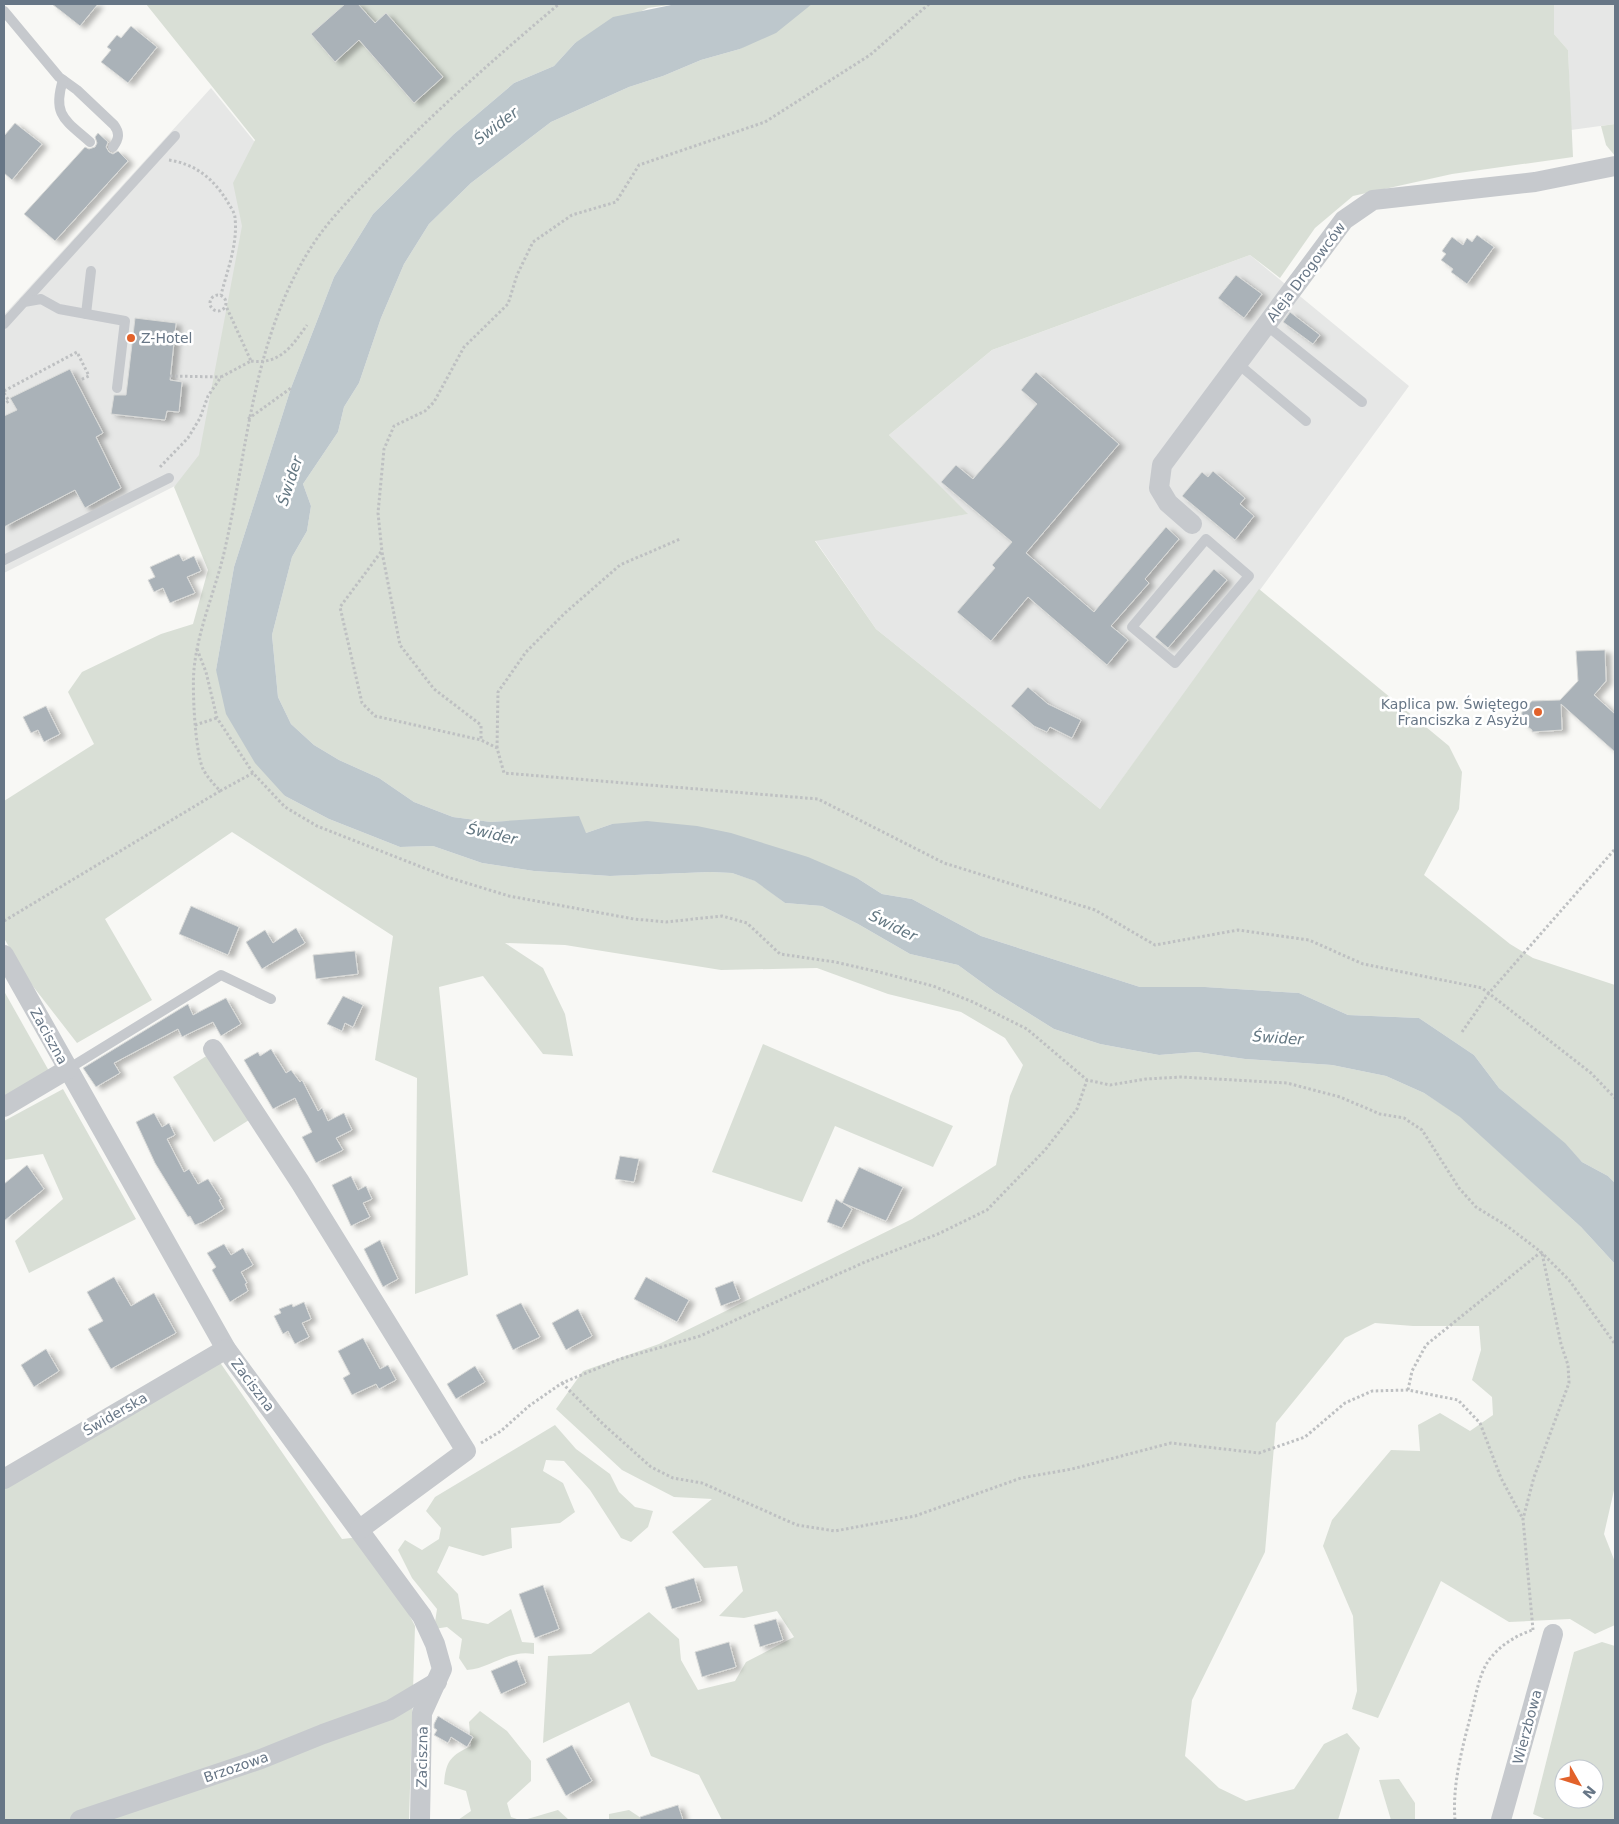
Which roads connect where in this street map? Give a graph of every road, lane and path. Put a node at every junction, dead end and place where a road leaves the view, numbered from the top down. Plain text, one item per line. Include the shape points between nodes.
1 (559, 4) edge
2 (929, 4) edge
3 (4, 11) edge
4 (63, 80) junction
5 (175, 136) dead end
6 (90, 142) dead end
7 (113, 147) dead end
8 (154, 160) junction
9 (1615, 166) edge
10 (91, 271) dead end
11 (221, 295) junction
12 (24, 302) junction
13 (226, 306) junction
14 (86, 314) junction
15 (4, 324) edge
16 (308, 325) dead end
17 (1266, 325) junction
18 (251, 361) junction
19 (262, 362) junction
20 (1237, 363) junction
21 (170, 376) dead end
22 (221, 376) junction
23 (78, 381) dead end
24 (117, 388) dead end
25 (291, 388) dead end
26 (4, 392) edge
27 (1362, 402) dead end
28 (4, 404) edge
29 (248, 419) junction
30 (1306, 421) dead end
31 (169, 478) dead end
32 (152, 486) junction
33 (1192, 524) joint
34 (680, 539) dead end
35 (1206, 539) junction
36 (382, 552) junction
37 (4, 560) edge
38 (197, 649) junction
39 (218, 718) junction
40 (195, 725) junction
41 (481, 740) junction
42 (497, 748) junction
43 (253, 773) junction
44 (220, 791) junction
45 (1615, 849) edge
46 (4, 921) edge
47 (4, 955) edge
48 (1489, 993) junction
49 (271, 999) dead end
50 (1462, 1032) dead end
51 (213, 1049) dead end
52 (68, 1069) junction
53 (1087, 1080) junction
54 (1615, 1098) edge
55 (4, 1107) edge
56 (1542, 1252) junction
57 (1615, 1344) edge
58 (226, 1349) junction
59 (562, 1383) junction
60 (1408, 1390) junction
61 (466, 1451) junction
62 (4, 1479) edge
63 (1523, 1520) junction
64 (360, 1529) junction
65 (1553, 1634) dead end
66 (437, 1682) junction
67 (390, 1710) junction
68 (422, 1713) junction
69 (80, 1820) edge
70 (420, 1820) edge
71 (1455, 1820) edge
72 (1502, 1820) edge

1 - 19 path via 511,43 333,217 294,277
2 - 36 path via 870,55 765,122 639,165 616,202 572,215 533,242 508,304 464,348 434,402 425,412 394,426 384,449 378,512
3 - 4 lane
4 - 6 lane via 58,100 60,114
4 - 7 lane via 118,129 118,140
5 - 8 lane
8 - 11 path via 183,162 202,172 218,187 235,216 235,238
8 - 12 lane
9 - 17 street, Aleja Drogowców via 1535,182 1373,200 1344,220
10 - 14 lane
11 - 13 path via 227,301
11 - 13 path via 213,296 210,305 219,311
12 - 14 lane via 41,299 59,309
12 - 15 lane
13 - 18 path
14 - 24 lane via 125,321
16 - 19 path via 281,357
17 - 20 street, Aleja Drogowców
17 - 27 lane
18 - 19 path
18 - 22 path
19 - 29 path
20 - 30 lane
20 - 33 street, Aleja Drogowców via 1162,465 1159,488 1168,503
21 - 22 path
22 - 32 path via 188,438 146,477
23 - 26 path via 88,376 77,352
25 - 29 path
26 - 28 path via 9,401
29 - 38 path via 224,552
31 - 32 lane
32 - 37 lane
33 - 35 lane
34 - 42 path via 620,565 564,613 526,652 498,692
35 - 35 lane via 1249,576 1175,663 1132,627
36 - 41 path via 400,645 434,690 481,725
36 - 41 path via 340,607 362,703 375,716
38 - 39 path
38 - 40 path
39 - 40 path
39 - 43 path
40 - 44 path via 203,768
41 - 42 path
42 - 48 path via 504,773 818,799 944,863 1095,910 1155,945 1238,930 1309,940 1363,964 1482,988
43 - 44 path
43 - 53 path via 285,807 317,826 447,878 509,896 634,919 666,922 722,916 747,923 780,954 835,962 933,986 1027,1029
44 - 46 path
45 - 48 path
47 - 52 street, Zaciszna
48 - 50 path
48 - 54 path via 1591,1073
49 - 52 lane via 221,975
51 - 61 street via 300,1182
52 - 55 street
52 - 58 street, Zaciszna
53 - 56 path via 1110,1085 1181,1077 1287,1083 1340,1097 1380,1114 1404,1118 1422,1130 1459,1188 1476,1208
53 - 59 path via 1072,1116 1045,1150 987,1210 700,1336 620,1359
56 - 57 path via 1569,1280
56 - 60 path via 1426,1345 1412,1371
56 - 63 path via 1568,1365 1569,1383 1534,1477
58 - 62 street, Świderska
58 - 64 street, Zaciszna
59 - 60 path via 651,1467 673,1478 702,1483 797,1525 835,1531 915,1516 1020,1478 1072,1469 1172,1443 1259,1453 1305,1437 1345,1403 1372,1391
59 - 61 path via 501,1431
60 - 63 path via 1458,1400 1480,1424 1501,1478
61 - 64 street
63 - 71 path via 1533,1630 1519,1634 1487,1663 1461,1757
64 - 66 street, Zaciszna via 422,1616 442,1669
65 - 72 street, Wierzbowa
66 - 67 street, Brzozowa
66 - 68 street, Zaciszna
67 - 68 street, Brzozowa
67 - 69 street, Brzozowa via 260,1759
68 - 70 street, Zaciszna

